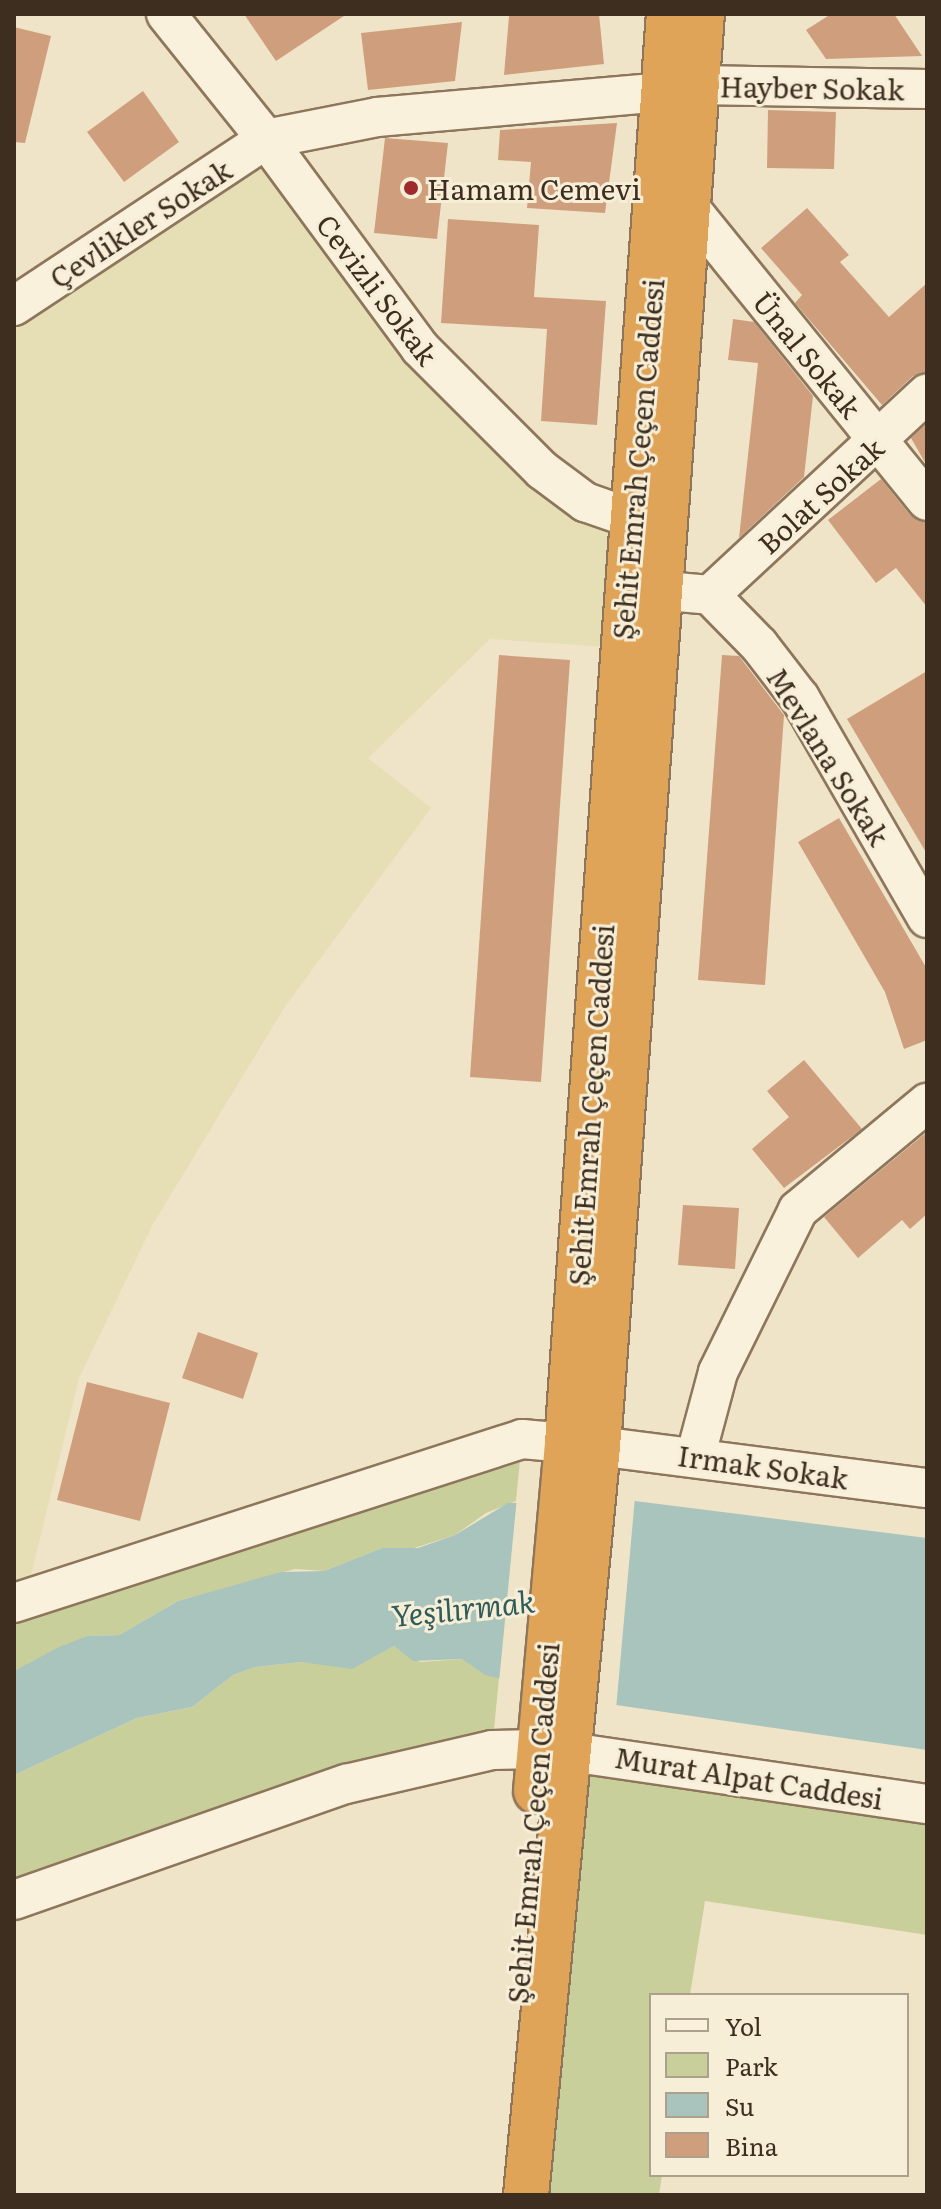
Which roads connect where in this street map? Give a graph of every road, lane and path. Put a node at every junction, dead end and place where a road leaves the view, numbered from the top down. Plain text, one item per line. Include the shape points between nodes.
1 (166, 14) edge
2 (669, 14) edge
3 (702, 14) edge
4 (681, 88) junction
5 (927, 89) edge
6 (266, 139) junction
7 (689, 207) junction
8 (14, 306) edge
9 (927, 393) edge
10 (880, 441) junction
11 (927, 501) edge
12 (631, 518) junction
13 (642, 589) junction
14 (710, 595) junction
15 (927, 918) edge
16 (927, 1103) edge
17 (583, 1444) junction
18 (695, 1458) junction
19 (927, 1488) edge
20 (14, 1603) edge
21 (555, 1751) junction
22 (927, 1804) edge
23 (14, 1900) edge
24 (496, 2195) edge
25 (526, 2195) edge

1 - 6 street, Cevizli Sokak
2 - 4 highway, Şehit Emrah Çeçen Caddesi
3 - 4 highway, Şehit Emrah Çeçen Caddesi
4 - 5 street, Hayber Sokak
4 - 6 street, Hayber Sokak via 377,117
4 - 7 highway, Şehit Emrah Çeçen Caddesi
4 - 12 highway, Şehit Emrah Çeçen Caddesi
6 - 8 street, Çevlikler Sokak
6 - 12 street, Cevizli Sokak via 420,348 472,405 585,502
7 - 10 street, Ünal Sokak
7 - 13 highway, Şehit Emrah Çeçen Caddesi
9 - 10 street, Bolat Sokak
10 - 11 street, Ünal Sokak
10 - 14 street, Bolat Sokak
12 - 13 highway, Şehit Emrah Çeçen Caddesi
13 - 14 street
13 - 17 highway, Şehit Emrah Çeçen Caddesi
14 - 15 street, Mevlana Sokak via 800,698
16 - 18 street via 798,1210 718,1372
17 - 18 street, Irmak Sokak
17 - 20 street, Irmak Sokak via 522,1439
17 - 21 highway, Şehit Emrah Çeçen Caddesi
18 - 19 street, Irmak Sokak
21 - 22 street, Murat Alpat Caddesi
21 - 23 street, Murat Alpat Caddesi via 492,1750 346,1784
21 - 24 highway, Şehit Emrah Çeçen Caddesi
21 - 25 highway

